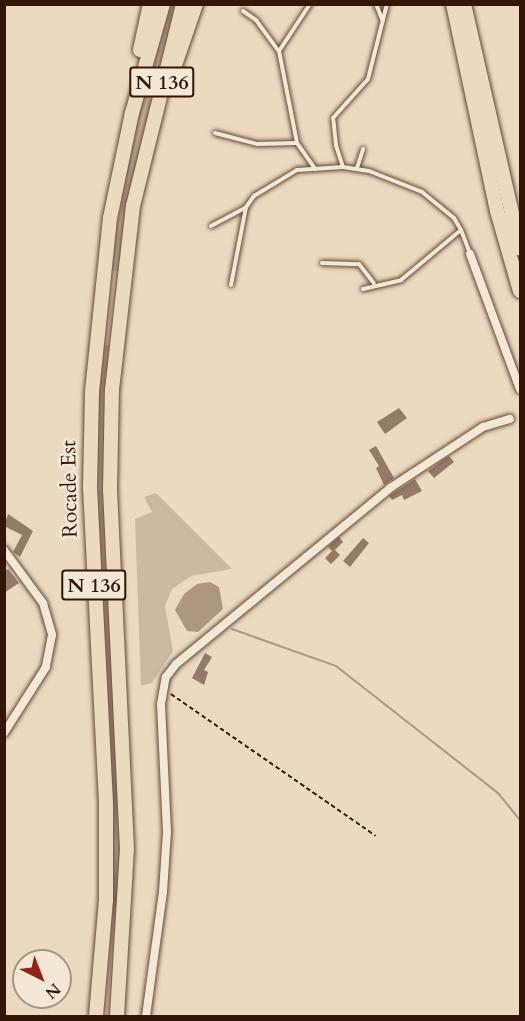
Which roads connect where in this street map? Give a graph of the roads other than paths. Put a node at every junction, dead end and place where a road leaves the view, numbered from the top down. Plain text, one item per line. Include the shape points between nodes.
1 (150, 4) edge
2 (163, 4) edge
3 (183, 4) edge
4 (196, 4) edge
5 (310, 4) edge
6 (375, 4) edge
7 (387, 4) edge
8 (453, 4) edge
9 (464, 4) edge
10 (243, 11) dead end
11 (383, 21) junction
12 (279, 51) junction
13 (215, 134) dead end
14 (297, 143) junction
15 (363, 149) dead end
16 (122, 156) junction
17 (142, 160) junction
18 (343, 167) junction
19 (357, 168) junction
20 (315, 169) junction
21 (246, 207) junction
22 (211, 226) dead end
23 (461, 230) junction
24 (520, 249) edge
25 (470, 254) joint
26 (322, 263) dead end
27 (374, 283) junction
28 (231, 285) dead end
29 (363, 288) dead end
30 (520, 291) edge
31 (520, 389) edge
32 (510, 419) dead end
33 (4, 550) edge
34 (4, 733) edge
35 (96, 1017) edge
36 (117, 1017) edge
37 (146, 1017) edge

1 - 16 highway via 126,111
2 - 16 highway, Rocade Est / N 136
3 - 17 highway, N 136
4 - 17 highway
5 - 12 lane
6 - 11 lane
7 - 11 lane
8 - 30 highway via 497,211
9 - 24 highway
10 - 12 lane via 256,20
11 - 18 lane via 364,87 333,118
12 - 14 lane
13 - 14 lane via 257,144
14 - 20 lane
15 - 19 lane
16 - 35 highway, Rocade Est / N 136 via 102,278 90,439 106,814 105,900
17 - 36 highway, Rocade Est / N 136 via 122,284 111,422 110,490 127,850
18 - 19 lane
18 - 20 lane
19 - 23 lane via 422,192 454,218
20 - 21 lane via 297,170 275,181
21 - 22 lane
21 - 28 lane
23 - 25 lane
23 - 27 lane via 401,280
25 - 31 street
26 - 27 lane via 359,264
27 - 29 lane
32 - 37 street via 483,427 442,452 346,522 176,663 163,690 167,832
33 - 34 street via 43,603 52,644 42,676

